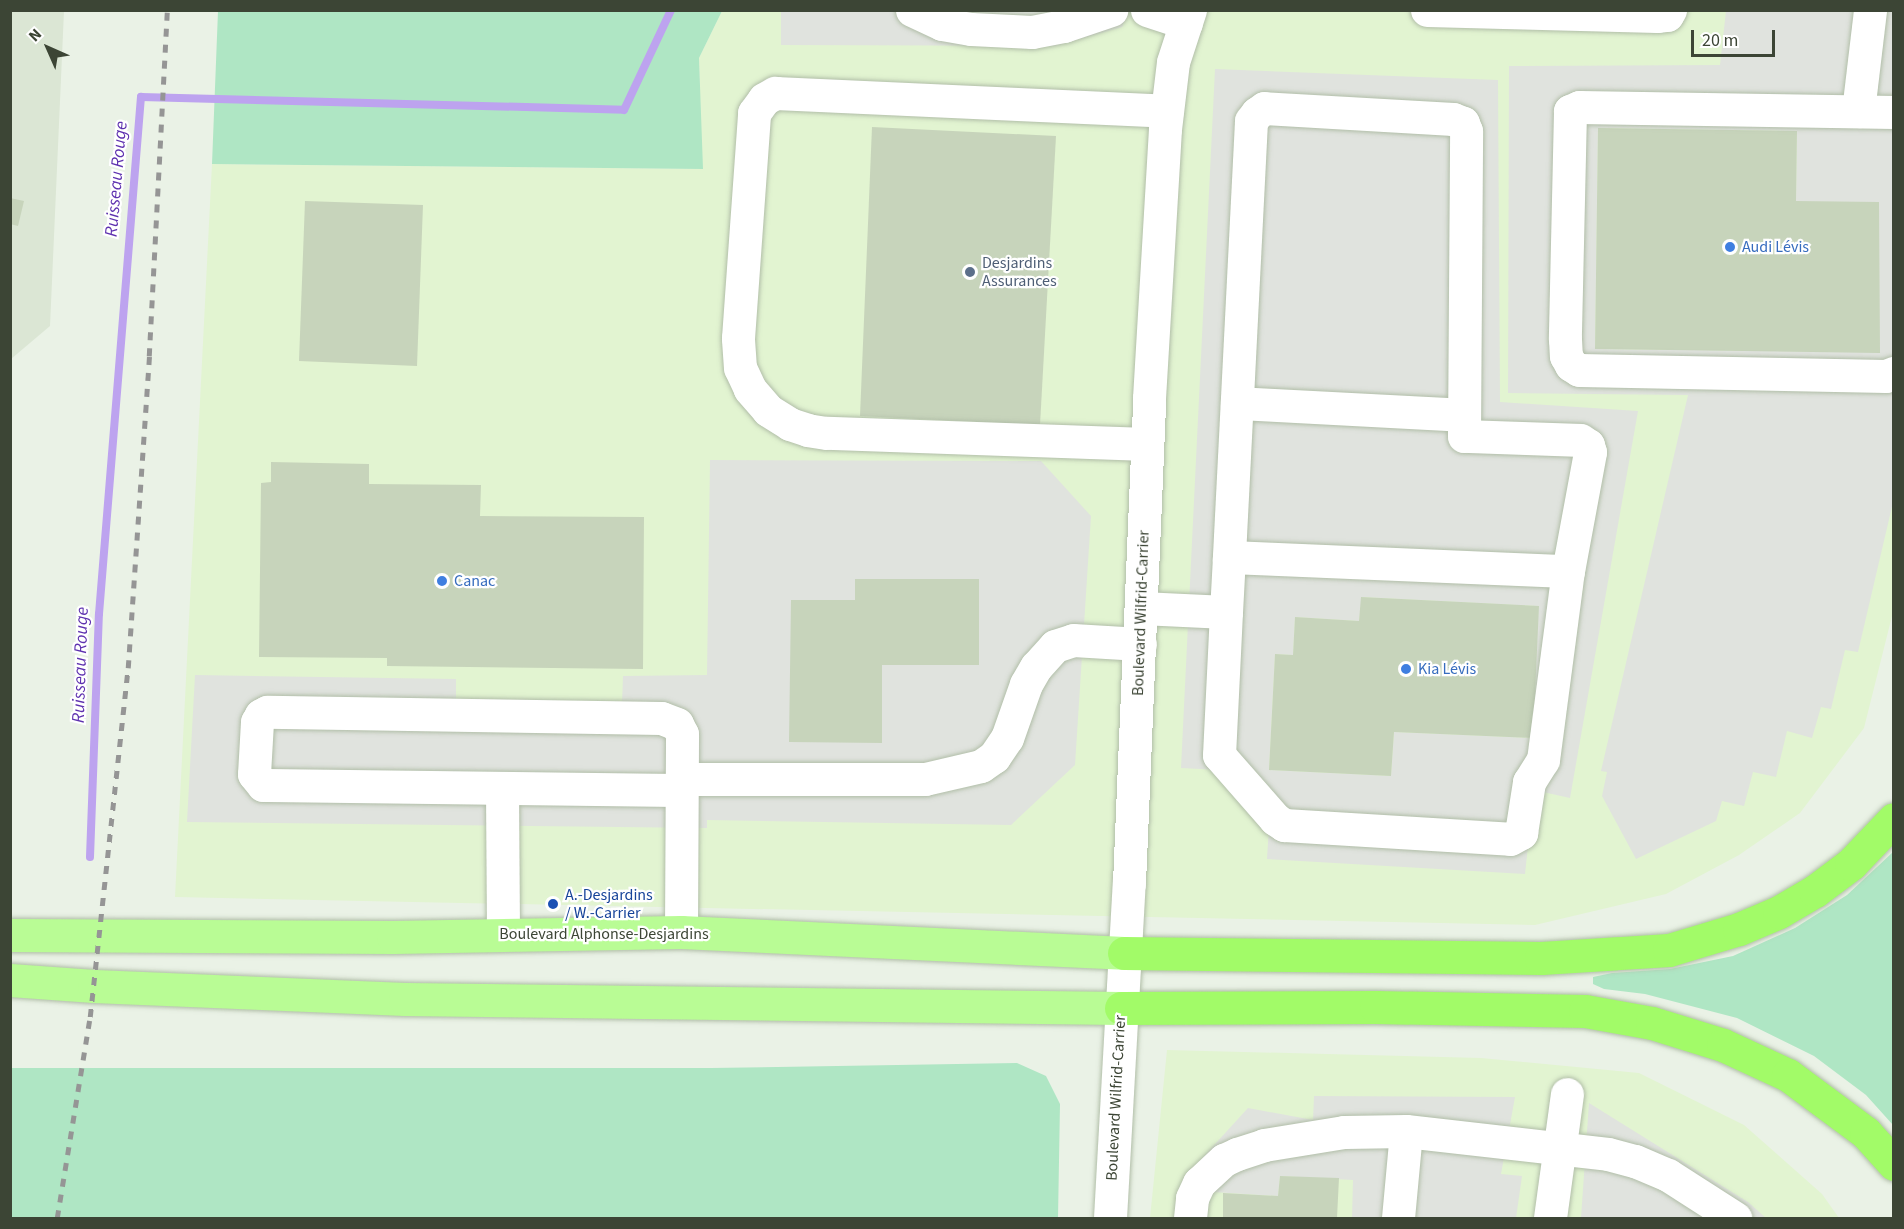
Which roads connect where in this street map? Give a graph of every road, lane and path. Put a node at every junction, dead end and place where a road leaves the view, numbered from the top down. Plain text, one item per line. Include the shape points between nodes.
1 (912, 10) edge
2 (1111, 10) edge
3 (1147, 10) edge
4 (1427, 10) edge
5 (1670, 10) edge
6 (1870, 10) edge
7 (1188, 16) edge
8 (1167, 111) junction
9 (1858, 111) junction
10 (1893, 112) edge
11 (1893, 373) edge
12 (1237, 404) junction
13 (1464, 415) junction
14 (1147, 444) junction
15 (1229, 557) junction
16 (1568, 571) junction
17 (1141, 608) junction
18 (1226, 612) junction
19 (1140, 644) junction
20 (681, 784) junction
21 (502, 790) junction
22 (1893, 819) edge
23 (681, 932) junction
24 (10, 934) edge
25 (503, 934) junction
26 (1124, 953) junction
27 (10, 980) edge
28 (1121, 1008) junction
29 (1567, 1094) dead end
30 (1406, 1131) junction
31 (1560, 1148) junction
32 (1893, 1164) edge
33 (1110, 1218) edge
34 (1190, 1218) edge
35 (1398, 1218) edge
36 (1550, 1218) edge
37 (1735, 1218) edge

1 - 2 street via 942,24 1032,32
3 - 7 street
4 - 5 street via 1657,16 1667,15
6 - 9 street
7 - 8 street, Boulevard Wilfrid-Carrier via 1173,62
8 - 14 street, Boulevard Wilfrid-Carrier
8 - 14 street via 775,93 754,112 738,338 740,368 750,389 768,410 808,430
9 - 10 street
9 - 11 street via 1579,107 1570,111 1566,356 1579,370 1886,376
12 - 13 street
12 - 13 street via 1251,121 1264,108 1453,119 1463,123 1467,131
12 - 15 street
13 - 16 street via 1464,436 1580,440 1588,445 1590,452
14 - 17 street, Boulevard Wilfrid-Carrier
15 - 16 street
15 - 18 street
16 - 18 street via 1543,760 1529,782 1521,833 1510,839 1284,825 1275,819 1219,755
17 - 18 street
17 - 19 street, Boulevard Wilfrid-Carrier
19 - 20 street via 1073,640 1055,646 1026,684 1007,738 994,757 981,766 925,779
19 - 26 street, Boulevard Wilfrid-Carrier
20 - 21 street
20 - 21 street via 682,734 677,724 661,718 267,712 257,722 254,774 263,785
20 - 23 street
21 - 25 street
22 - 26 highway via 1851,864 1815,891 1739,929 1669,950 1541,958
23 - 25 main road, Boulevard Alphonse-Desjardins
23 - 26 main road, Boulevard Alphonse-Desjardins
24 - 25 main road, Boulevard Alphonse-Desjardins
26 - 28 street, Boulevard Wilfrid-Carrier
27 - 28 main road via 405,999
28 - 32 highway via 1586,1011 1652,1023 1723,1045 1788,1075 1866,1133
28 - 33 street, Boulevard Wilfrid-Carrier
29 - 31 street
30 - 31 street
30 - 34 street via 1344,1132 1264,1145 1237,1154 1224,1160 1199,1183 1191,1198
30 - 35 street
31 - 36 street
31 - 37 street via 1635,1161 1668,1175

